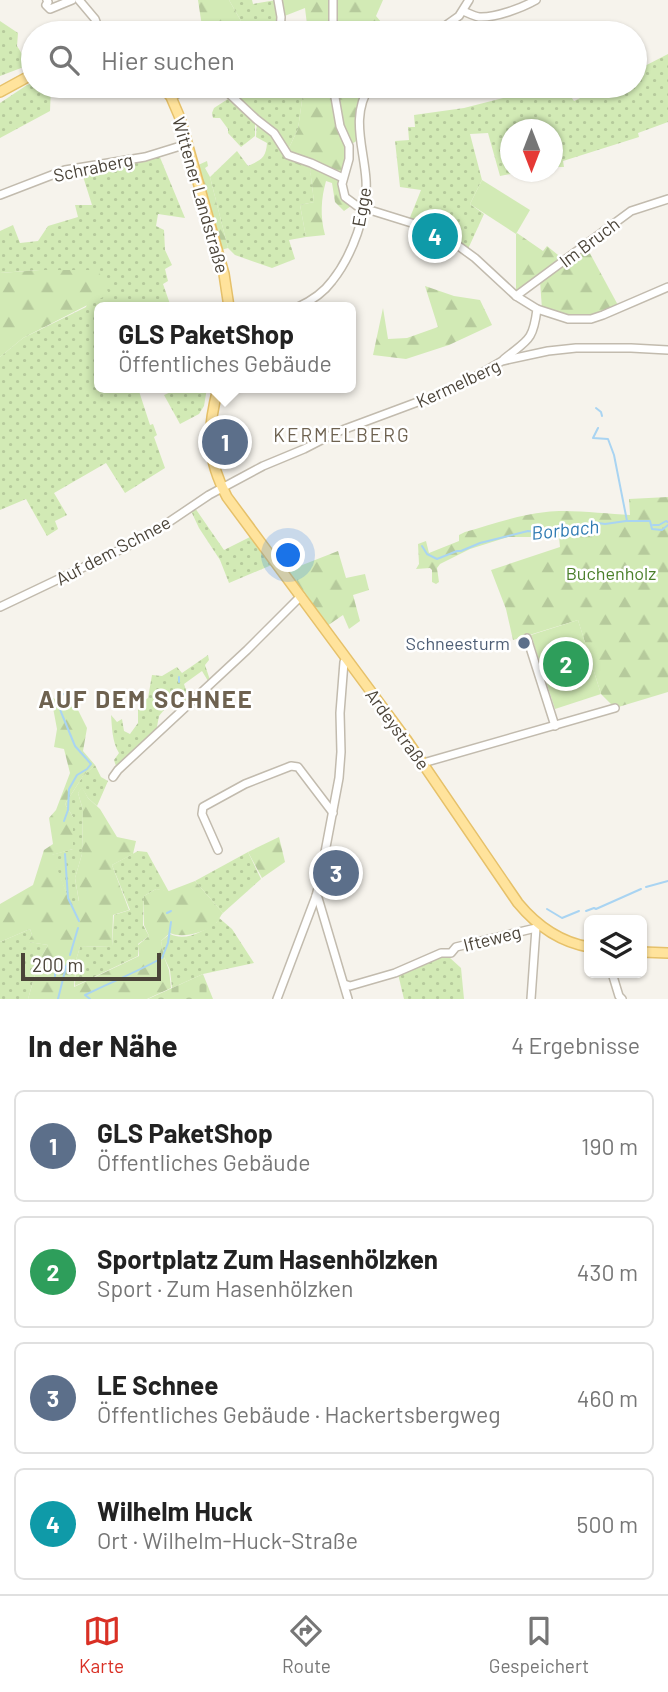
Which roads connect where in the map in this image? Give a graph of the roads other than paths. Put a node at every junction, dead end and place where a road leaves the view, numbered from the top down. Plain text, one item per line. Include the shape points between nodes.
1 (47, 0) edge
2 (72, 0) edge
3 (79, 0) edge
4 (278, 0) edge
5 (332, 0) edge
6 (469, 0) edge
7 (536, 0) edge
8 (463, 11) junction
9 (96, 21) edge
10 (281, 21) edge
11 (333, 21) edge
12 (453, 21) edge
13 (21, 81) edge
14 (0, 92) edge
15 (171, 98) edge
16 (234, 98) edge
17 (335, 98) edge
18 (364, 98) edge
19 (187, 144) junction
20 (343, 178) junction
21 (0, 195) edge
22 (668, 198) edge
23 (364, 209) junction
24 (668, 287) edge
25 (516, 296) junction
26 (228, 302) edge
27 (306, 302) edge
28 (537, 309) junction
29 (668, 350) edge
30 (502, 361) junction
31 (217, 393) edge
32 (223, 488) junction
33 (301, 596) junction
34 (0, 607) edge
35 (527, 638) dead end
36 (347, 660) junction
37 (615, 708) dead end
38 (555, 726) junction
39 (423, 764) junction
40 (113, 776) dead end
41 (333, 813) junction
42 (218, 850) dead end
43 (316, 896) junction
44 (537, 926) junction
45 (584, 946) edge
46 (647, 952) edge
47 (668, 953) edge
48 (614, 978) edge
49 (344, 984) junction
50 (278, 999) edge
51 (348, 999) edge
52 (531, 999) edge
53 (622, 999) edge

1 - 2 street via 52,9
3 - 9 street
4 - 10 street
5 - 11 street
6 - 8 street
7 - 8 street via 488,16
8 - 12 street
13 - 14 main road
15 - 19 main road, Wittener Landstraße
16 - 20 street via 274,133 288,155
17 - 20 street via 349,146
18 - 23 street, Egge via 359,118
19 - 21 street, Schraberg via 145,157 63,170
19 - 26 main road, Wittener Landstraße
20 - 23 street via 345,197
22 - 25 street, Im Bruch via 631,211
23 - 25 street via 449,239
23 - 27 street, Egge via 355,239 334,279
24 - 28 street via 591,319
25 - 28 street
28 - 30 street via 530,337
29 - 30 street, Kermelberg via 576,348
30 - 32 street, Kermelberg via 458,387 337,432
31 - 32 main road via 211,450
32 - 33 main road, Ardeystraße
32 - 34 street, Auf dem Schnee via 128,546
33 - 36 main road, Ardeystraße
33 - 40 street
35 - 38 street
36 - 39 main road, Ardeystraße
36 - 41 street
37 - 38 street
38 - 39 street
39 - 44 main road, Ardeystraße
41 - 42 street via 298,767 291,766 244,784 203,807
41 - 43 street
43 - 49 street
43 - 50 street
44 - 45 main road, Ardeystraße
44 - 49 street, Ifteweg via 456,947 451,953 372,980
44 - 52 street
46 - 47 main road
48 - 53 street
49 - 51 street

